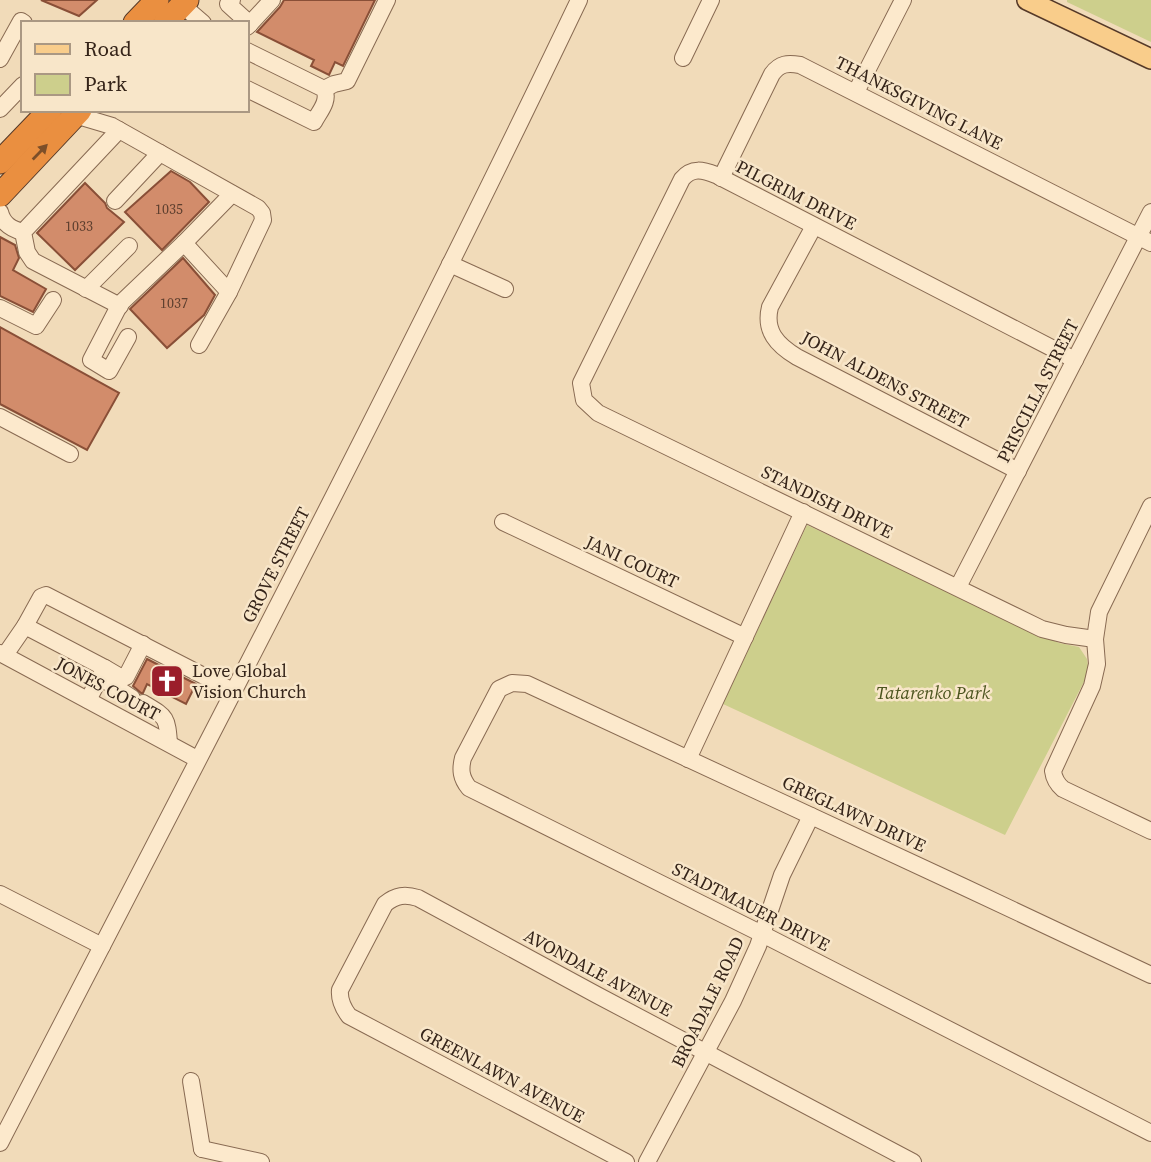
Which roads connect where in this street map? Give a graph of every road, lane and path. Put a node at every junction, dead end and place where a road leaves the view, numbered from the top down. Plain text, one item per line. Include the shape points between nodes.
1 (157, 0) edge
2 (232, 0) edge
3 (272, 0) edge
4 (387, 0) edge
5 (579, 0) edge
6 (711, 0) edge
7 (903, 0) edge
8 (185, 3) edge
9 (1040, 3) edge
10 (21, 21) edge
11 (137, 21) edge
12 (167, 21) edge
13 (201, 21) edge
14 (244, 21) edge
15 (248, 25) edge
16 (248, 51) edge
17 (683, 58) dead end
18 (0, 59) edge
19 (1151, 59) edge
20 (21, 87) edge
21 (248, 89) edge
22 (324, 89) junction
23 (856, 92) junction
24 (0, 109) edge
25 (48, 112) edge
26 (78, 113) edge
27 (119, 130) junction
28 (160, 153) junction
29 (0, 162) edge
30 (721, 178) junction
31 (232, 194) junction
32 (0, 195) edge
33 (115, 201) dead end
34 (0, 212) edge
35 (1151, 212) edge
36 (814, 226) junction
37 (23, 232) junction
38 (1144, 240) edge
39 (184, 243) junction
40 (129, 246) dead end
41 (450, 264) junction
42 (86, 289) junction
43 (505, 289) dead end
44 (229, 292) junction
45 (53, 300) dead end
46 (120, 306) junction
47 (0, 308) edge
48 (128, 337) dead end
49 (199, 345) dead end
50 (1075, 360) junction
51 (590, 364) joint
52 (0, 417) edge
53 (70, 454) dead end
54 (1018, 471) junction
55 (1151, 506) edge
56 (803, 512) junction
57 (503, 522) dead end
58 (1144, 539) edge
59 (958, 587) junction
60 (24, 626) junction
61 (745, 637) junction
62 (1095, 639) junction
63 (143, 644) junction
64 (3, 654) edge
65 (102, 673) junction
66 (539, 690) joint
67 (233, 691) junction
68 (88, 700) junction
69 (169, 743) junction
70 (197, 759) junction
71 (688, 759) junction
72 (811, 816) junction
73 (1151, 831) edge
74 (0, 894) edge
75 (762, 934) junction
76 (102, 946) junction
77 (1151, 975) edge
78 (360, 1021) joint
79 (706, 1052) junction
80 (191, 1081) dead end
81 (1151, 1133) edge
82 (0, 1143) edge
83 (198, 1156) edge
84 (261, 1162) edge
85 (626, 1162) edge
86 (647, 1162) edge
87 (913, 1162) edge

1 - 11 highway
2 - 14 street via 228,4
3 - 15 street
4 - 22 street via 346,81
5 - 41 street, GROVE STREET
6 - 17 street
7 - 23 street
8 - 12 highway
8 - 13 street
9 - 19 main road
10 - 18 street
16 - 22 street
20 - 24 street
21 - 22 street via 314,122 326,100
23 - 30 street, THANKSGIVING LANE via 800,65 780,65
23 - 38 street, THANKSGIVING LANE
25 - 29 highway
26 - 27 street
32 -> 26 highway
27 - 28 street
27 - 37 street
28 - 31 street
28 - 33 street
30 - 36 street, PILGRIM DRIVE
30 - 51 street, PILGRIM DRIVE via 698,170 682,179
31 - 39 street
31 - 44 street via 258,208 263,220
34 - 37 street via 13,230
35 - 38 street, PRISCILLA STREET
36 - 50 street, PILGRIM DRIVE
36 - 54 street, JOHN ALDENS STREET via 767,318 783,349
37 - 42 street via 33,261
38 - 50 street, PRISCILLA STREET
39 - 44 street
39 - 46 street
40 - 42 street
41 - 43 street
41 - 67 street, GROVE STREET
42 - 46 street
44 - 49 street
45 - 47 street via 36,326
46 - 48 street via 91,360 109,371
50 - 54 street, PRISCILLA STREET
51 - 56 street, STANDISH DRIVE via 581,383 582,393 598,412
52 - 53 street
54 - 59 street, PRISCILLA STREET
55 - 58 street
56 - 59 street, STANDISH DRIVE
56 - 61 street
57 - 61 street, JANI COURT
58 - 62 street via 1099,612
59 - 62 street, STANDISH DRIVE via 1042,629
60 - 63 street via 46,595
60 - 64 street
60 - 65 street
61 - 71 street
62 - 73 street via 1097,664 1092,687 1054,777 1063,789
63 - 65 street via 126,677
63 - 67 street
64 - 68 street, JONES COURT
65 - 68 street
65 - 69 street via 161,714 168,724
66 - 71 street, GREGLAWN DRIVE
66 - 75 street, STADTMAUER DRIVE via 512,683 495,694 463,758 461,775 469,788
67 - 70 street, GROVE STREET
68 - 69 street, JONES COURT
69 - 70 street, JONES COURT
70 - 76 street, GROVE STREET
71 - 72 street, GREGLAWN DRIVE
72 - 75 street, BROADALE ROAD via 782,875
72 - 77 street, GREGLAWN DRIVE
74 - 76 street
75 - 79 street, BROADALE ROAD
75 - 81 street, STADTMAUER DRIVE
76 - 82 street, GROVE STREET
78 - 79 street, AVONDALE AVENUE via 344,1010 340,990 385,904 409,896
78 - 85 street, GREENLAWN AVENUE
79 - 86 street, BROADALE ROAD
79 - 87 street, AVONDALE AVENUE
80 - 83 street
83 - 84 street

